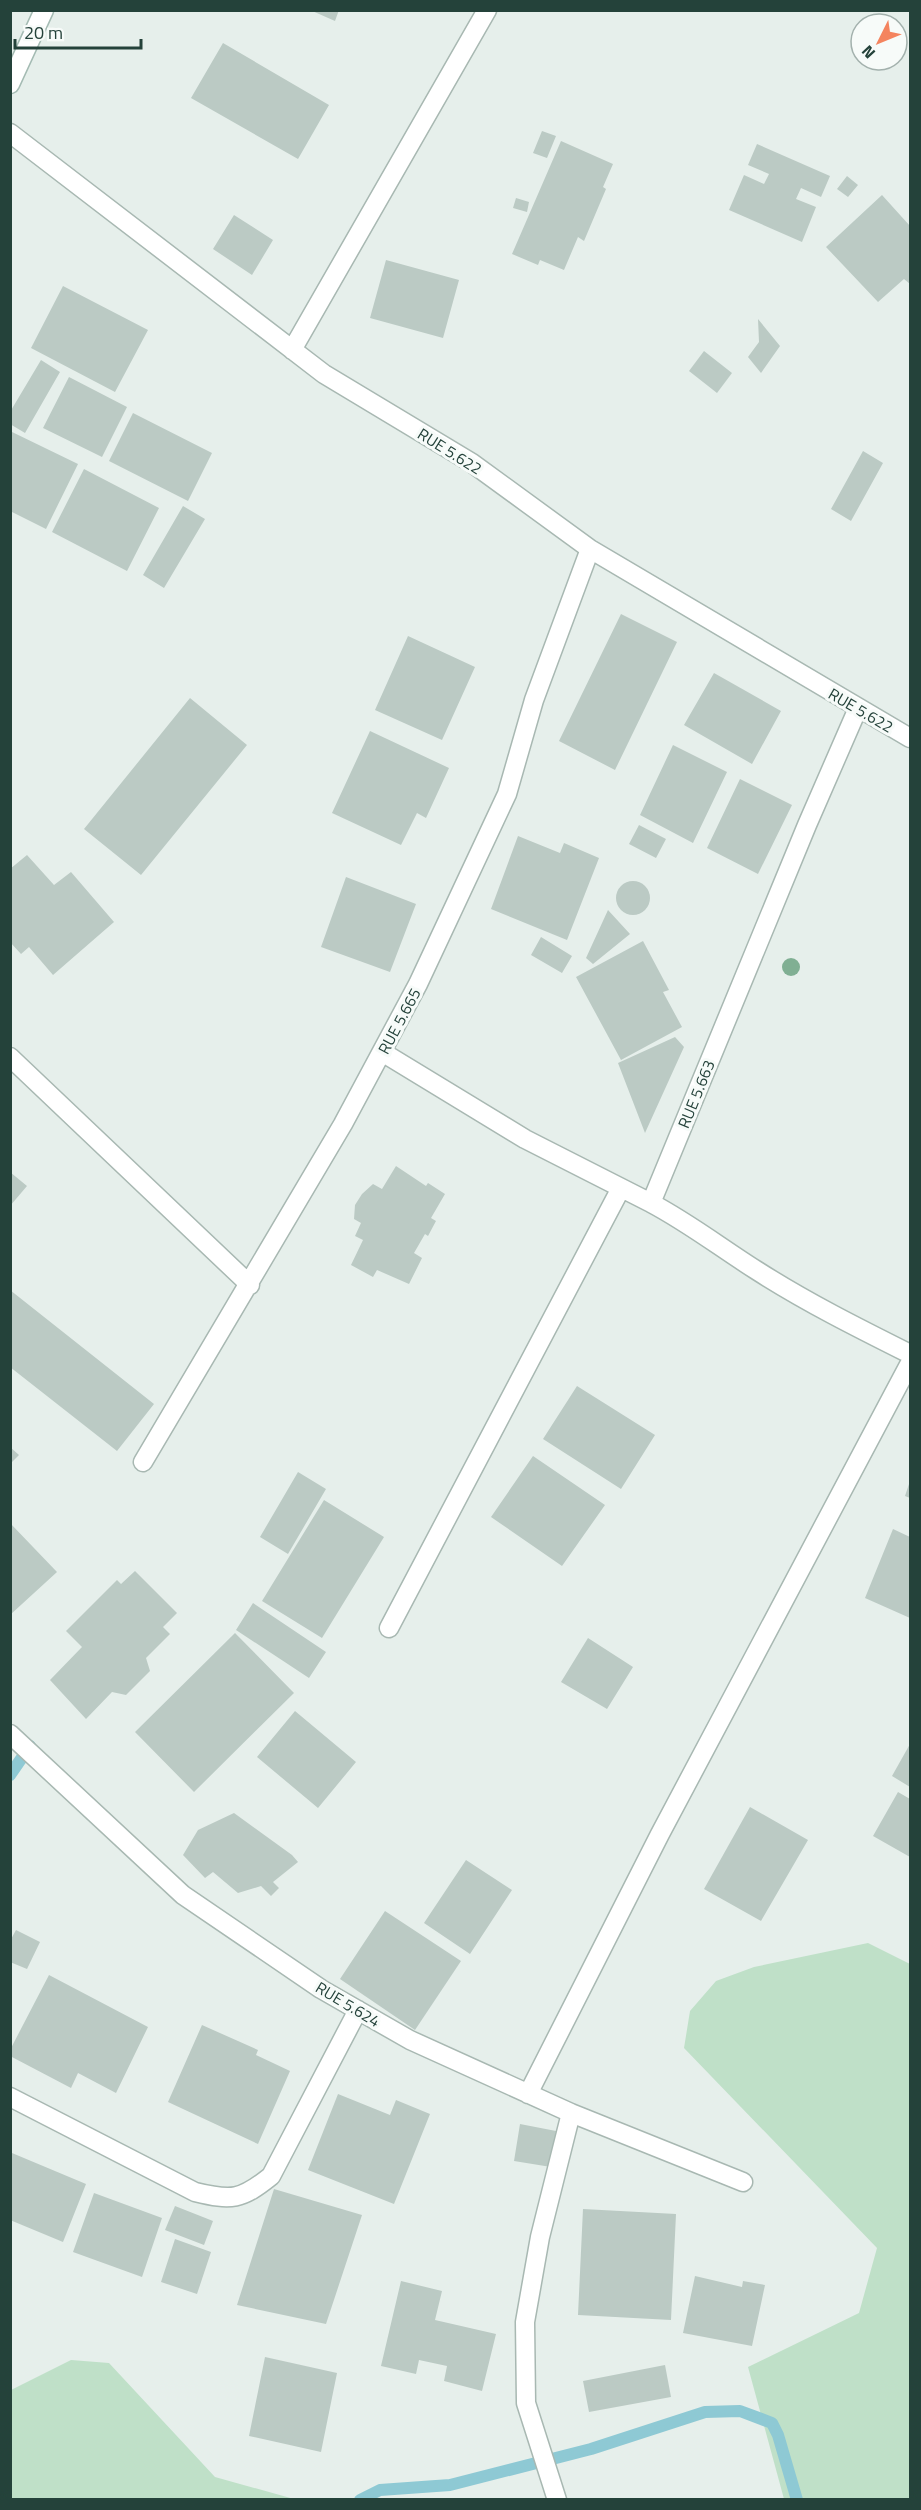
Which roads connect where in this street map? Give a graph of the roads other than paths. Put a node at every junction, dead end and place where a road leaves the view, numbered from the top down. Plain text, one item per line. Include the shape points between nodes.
1 (44, 10) edge
2 (487, 10) edge
3 (10, 84) edge
4 (10, 134) edge
5 (292, 350) junction
6 (590, 549) junction
7 (858, 708) junction
8 (910, 738) edge
9 (382, 1052) junction
10 (10, 1057) edge
11 (621, 1188) junction
12 (651, 1203) junction
13 (250, 1285) junction
14 (910, 1354) edge
15 (910, 1363) edge
16 (143, 1462) dead end
17 (389, 1628) dead end
18 (10, 1734) edge
19 (358, 2010) junction
20 (528, 2094) junction
21 (10, 2097) edge
22 (571, 2113) junction
23 (742, 2182) dead end
24 (557, 2499) edge

1 - 3 street
2 - 5 street
4 - 5 street, RUE 5.622
5 - 6 street, RUE 5.622 via 324,374 472,464
6 - 7 street, RUE 5.622
6 - 9 street, RUE 5.665 via 534,700 507,794
7 - 8 street, RUE 5.622
7 - 12 street, RUE 5.663
9 - 11 street via 525,1139
9 - 13 street, RUE 5.665
10 - 13 street
11 - 12 street
11 - 17 street
12 - 14 street via 833,1316
13 - 16 street, RUE 5.665
15 - 20 street via 660,1834
18 - 19 street, RUE 5.624 via 183,1894
19 - 20 street, RUE 5.624 via 410,2040
19 - 21 street via 271,2176 254,2190 225,2199 195,2192
20 - 22 street, RUE 5.624
22 - 23 street, RUE 5.624
22 - 24 street via 540,2237 525,2322 526,2403

